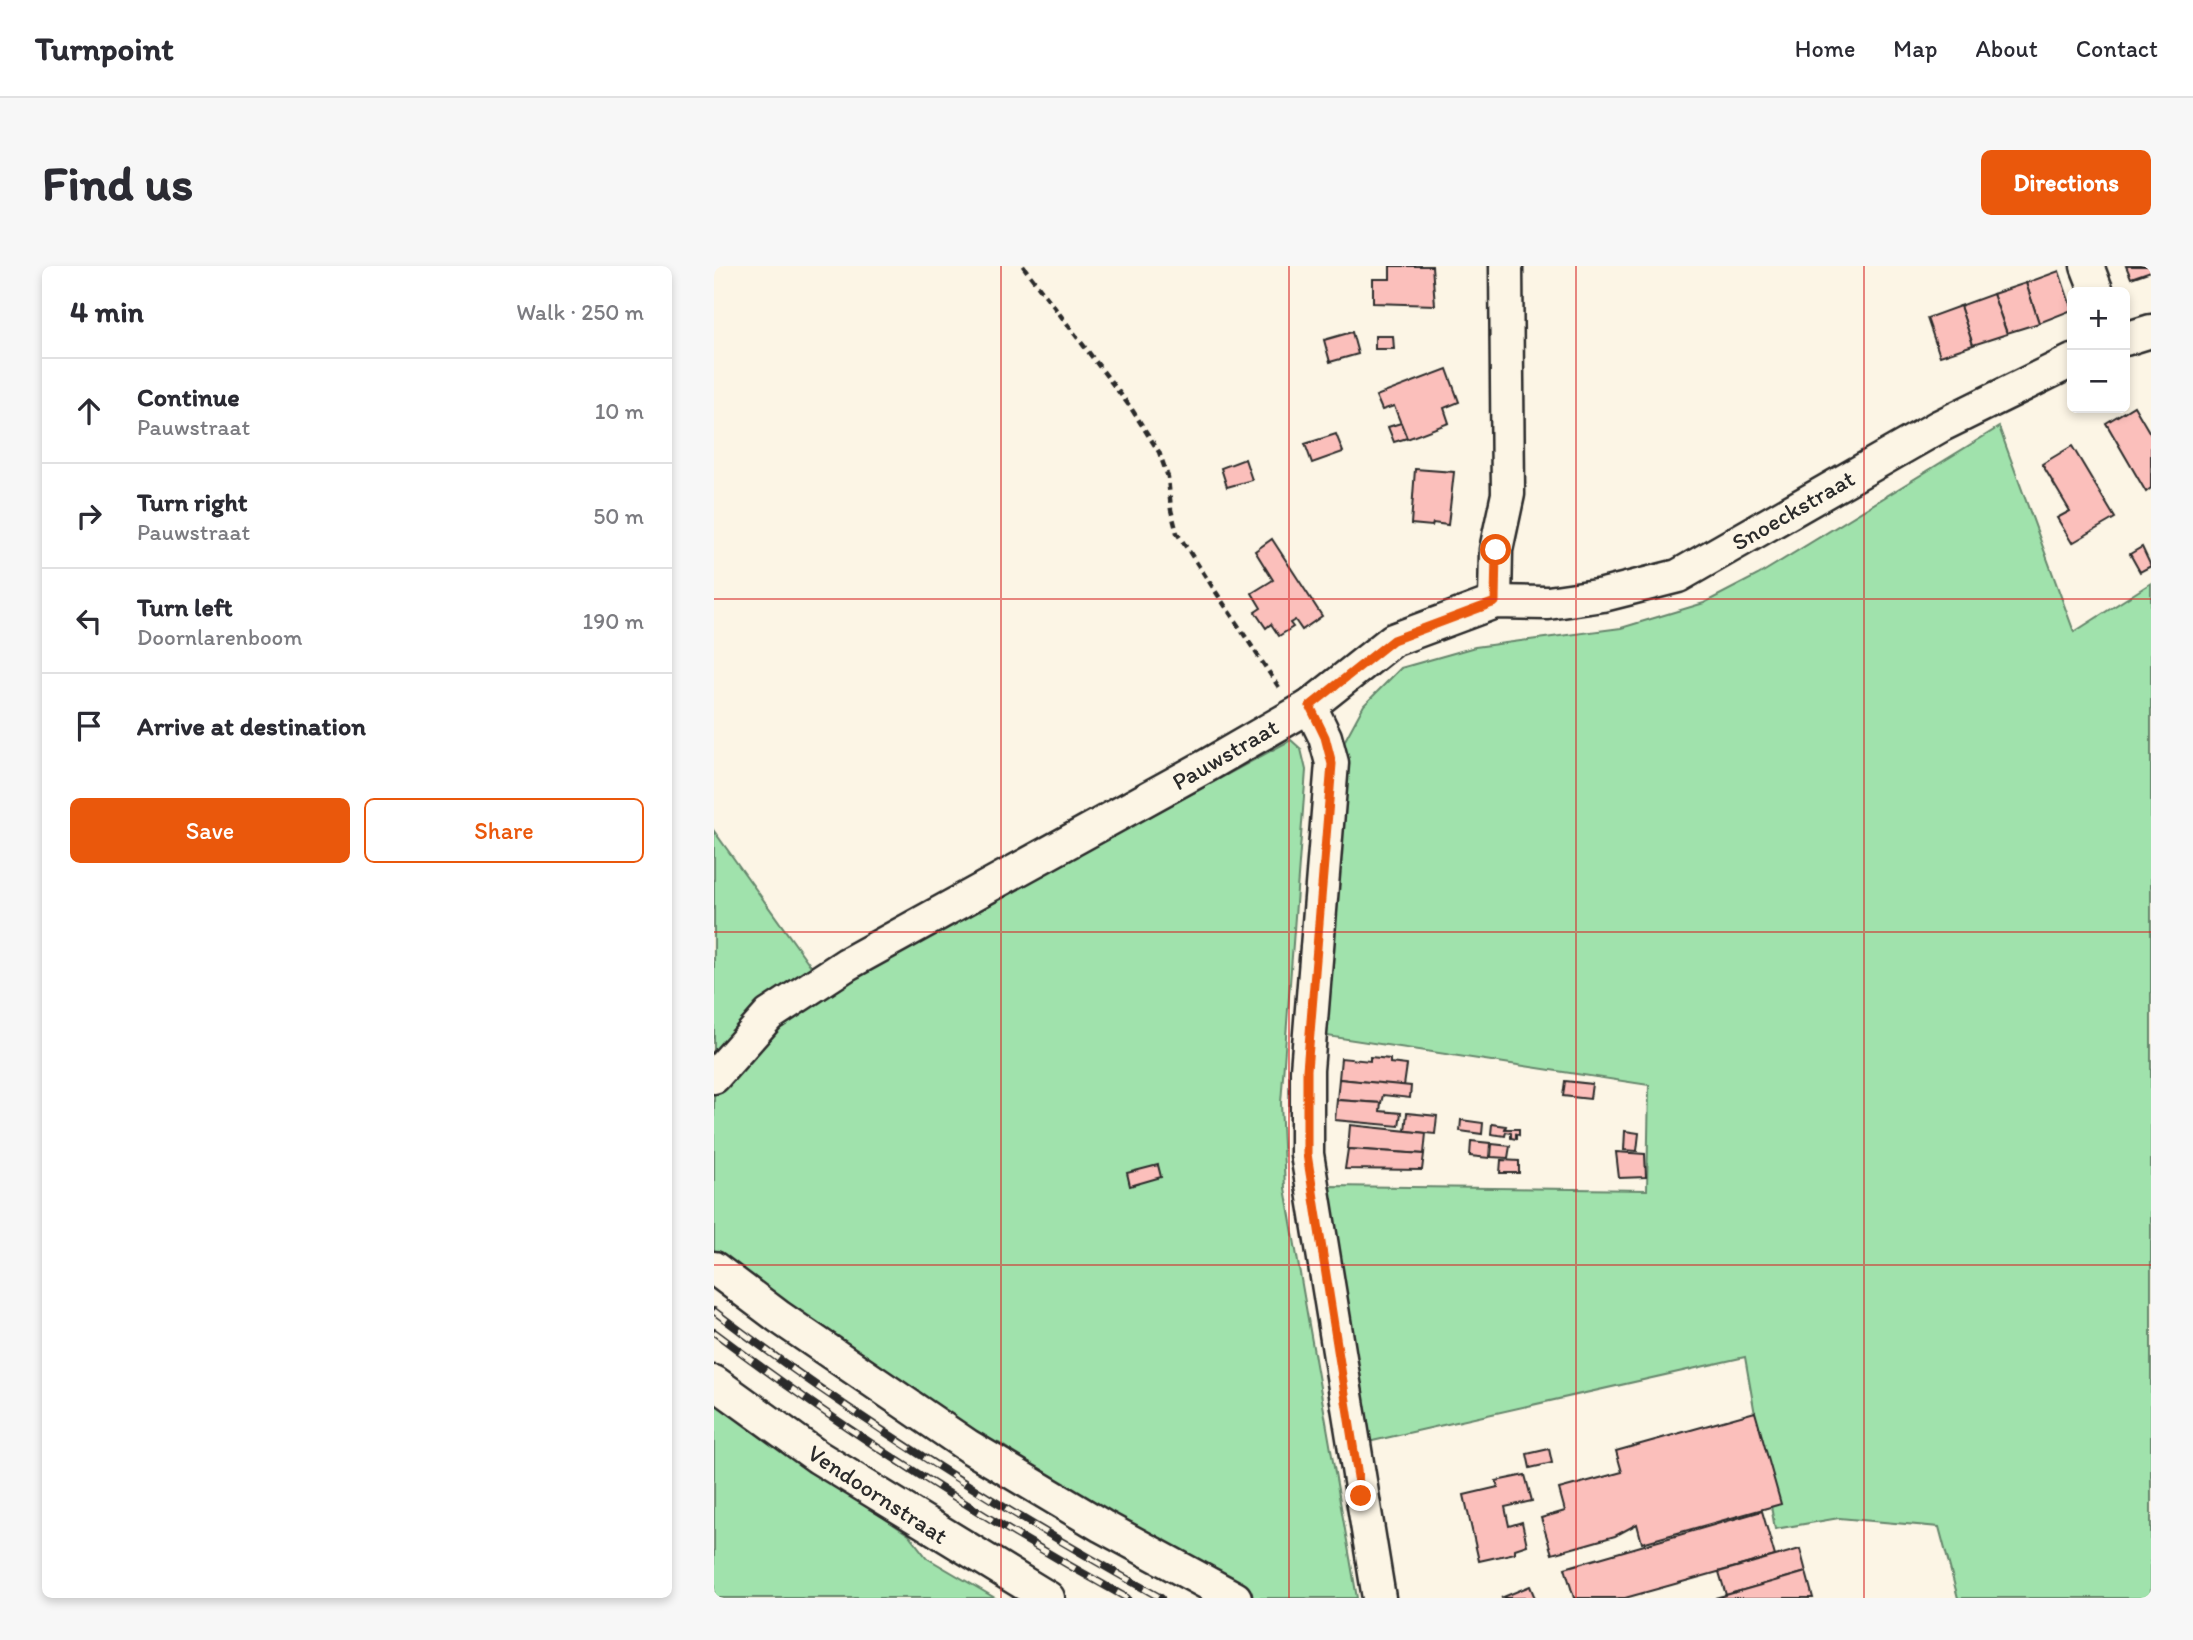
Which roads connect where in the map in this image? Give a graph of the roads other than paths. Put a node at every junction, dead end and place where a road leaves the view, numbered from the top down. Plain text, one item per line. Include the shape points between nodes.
1 (1506, 266) edge
2 (2087, 266) edge
3 (2094, 287) edge
4 (2151, 331) edge
5 (2130, 337) edge
6 (2067, 363) edge
7 (1495, 602) junction
8 (1303, 710) junction
9 (714, 1077) edge
10 (714, 1268) edge
11 (714, 1382) edge
12 (1048, 1598) edge
13 (1235, 1598) edge
14 (1379, 1598) edge

1 - 7 street via 1508,494 1496,550
2 - 3 street
4 - 5 street
6 - 7 street, Snoeckstraat via 1940,426 1678,576 1548,603
7 - 8 street, Pauwstraat via 1393,640
8 - 9 street, Pauwstraat via 847,964 769,1015
8 - 14 street via 1325,737 1332,764 1307,1070 1307,1154
10 - 13 street via 968,1446
11 - 12 street, Vendoornstraat via 818,1457

